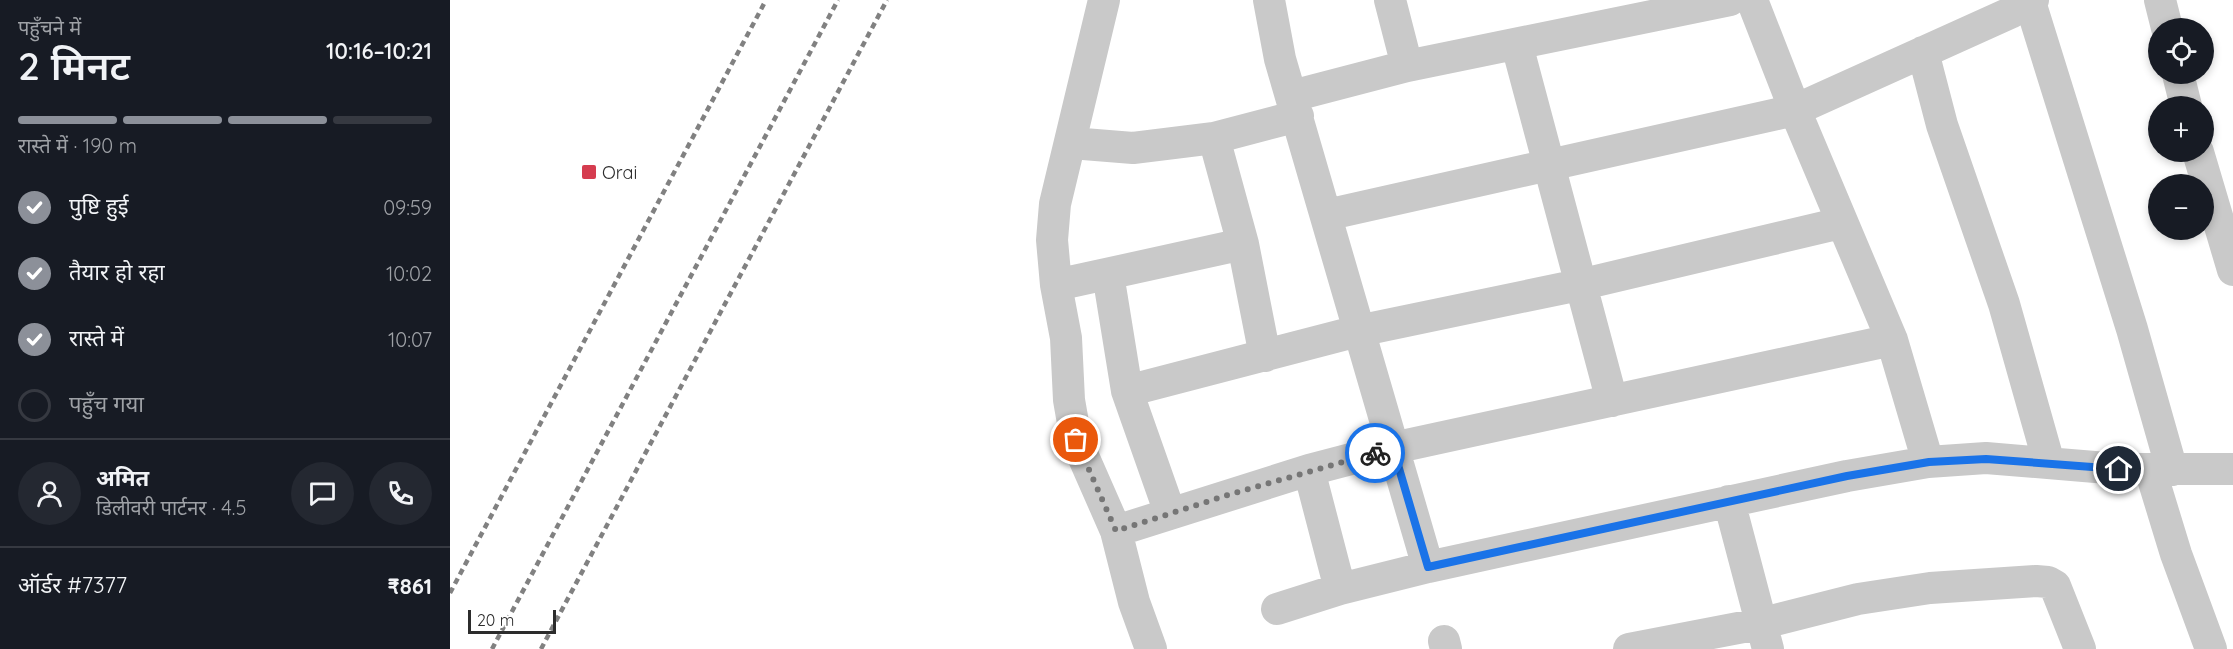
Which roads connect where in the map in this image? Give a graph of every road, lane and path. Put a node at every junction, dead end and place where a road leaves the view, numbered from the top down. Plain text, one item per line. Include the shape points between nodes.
1 (1104, 0) edge
2 (1269, 0) edge
3 (1390, 0) edge
4 (1730, 0) edge
5 (1752, 0) edge
6 (2160, 0) edge
7 (2032, 1) edge
8 (2164, 18) edge
9 (1516, 45) junction
10 (1923, 52) junction
11 (1407, 66) junction
12 (1295, 106) junction
13 (1794, 110) junction
14 (1214, 138) junction
15 (1071, 143) junction
16 (2201, 162) edge
17 (1548, 165) junction
18 (1326, 215) junction
19 (1841, 223) junction
20 (1243, 244) junction
21 (2233, 270) edge
22 (1108, 274) junction
23 (1056, 285) junction
24 (1580, 285) junction
25 (1358, 331) junction
26 (1892, 340) junction
27 (1264, 356) junction
28 (1127, 391) junction
29 (1611, 401) junction
30 (1393, 448) junction
31 (1929, 462) junction
32 (2049, 463) junction
33 (2233, 469) edge
34 (1309, 470) junction
35 (2161, 470) junction
36 (1729, 501) junction
37 (1170, 513) junction
38 (1116, 531) junction
39 (1428, 567) junction
40 (1340, 589) junction
41 (1277, 609) dead end
42 (1763, 637) edge
43 (1150, 649) edge
44 (1629, 649) edge
45 (2080, 649) edge
46 (2211, 649) edge

1 - 15 street
2 - 12 street via 1280,59
3 - 11 street
4 - 9 street
5 - 13 street
6 - 8 street
7 - 10 street
7 - 35 street
9 - 11 street
9 - 17 street
10 - 13 street
10 - 32 street via 1942,125 2004,304
11 - 12 street
12 - 14 street
12 - 18 street
13 - 17 street
13 - 19 street
14 - 15 street via 1133,148
14 - 20 street
15 - 23 street via 1055,204
16 - 21 street
17 - 18 street
17 - 24 street
18 - 25 street
19 - 24 street
19 - 26 street
20 - 22 street
20 - 27 street
22 - 23 street
22 - 28 street
23 - 38 street via 1066,338 1069,400 1076,440
24 - 25 street
24 - 29 street
25 - 27 street
25 - 30 street
26 - 29 street
26 - 31 street
27 - 28 street
28 - 37 street
29 - 30 street
30 - 34 street
30 - 39 street
31 - 32 street via 1986,459
31 - 36 street
32 - 35 street
33 - 35 street
34 - 37 street
34 - 40 street
35 - 46 street via 2176,554
36 - 39 street
36 - 42 street
37 - 38 street
38 - 43 street
39 - 40 street
40 - 41 street
42 - 44 street
42 - 45 street via 1858,599 1890,593 2048,582 2061,598

